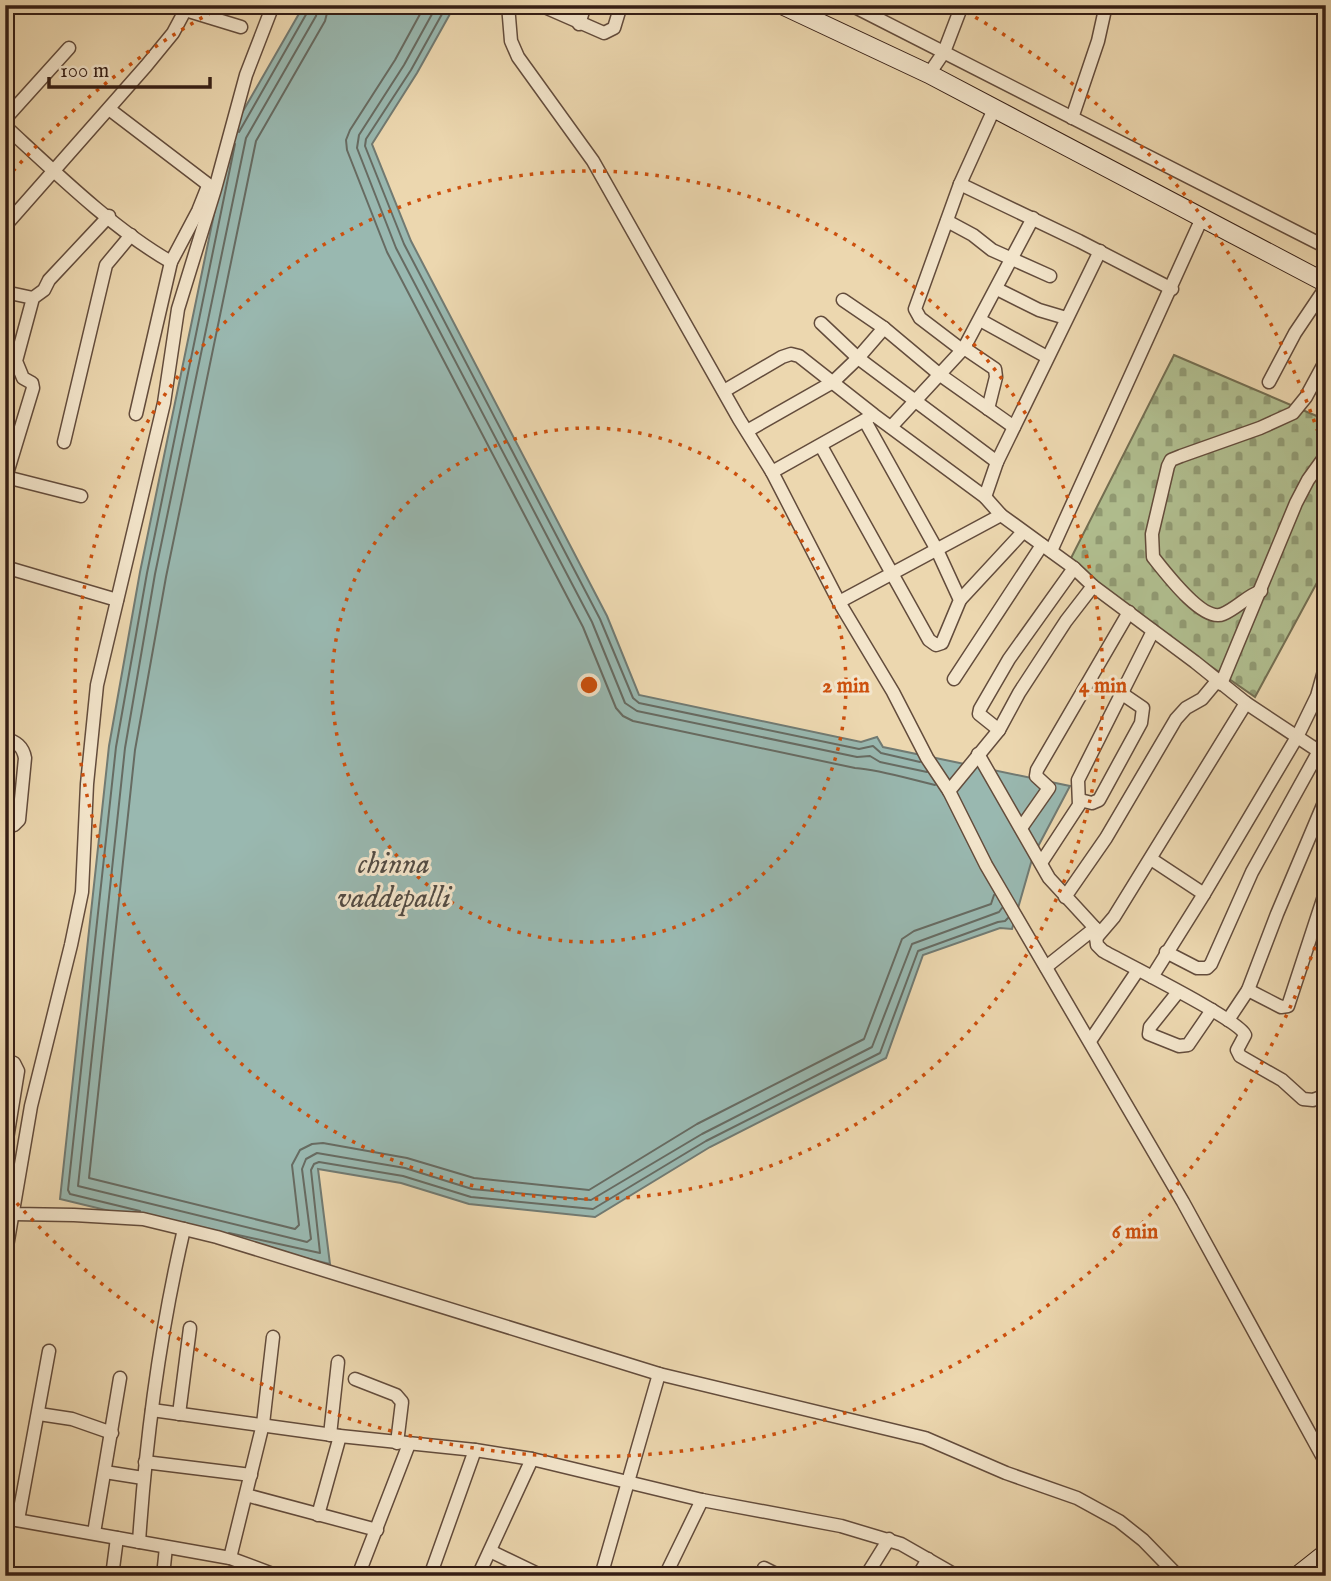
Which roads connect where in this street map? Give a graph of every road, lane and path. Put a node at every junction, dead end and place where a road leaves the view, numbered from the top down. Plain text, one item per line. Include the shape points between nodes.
1 (169, 5) edge
2 (273, 5) edge
3 (508, 5) edge
4 (585, 5) edge
5 (621, 5) edge
6 (782, 5) edge
7 (851, 5) edge
8 (962, 5) edge
9 (1106, 5) edge
10 (547, 7) edge
11 (187, 8) edge
12 (579, 24) junction
13 (241, 27) dead end
14 (69, 48) dead end
15 (944, 52) junction
16 (929, 74) junction
17 (109, 109) junction
18 (995, 109) junction
19 (1072, 118) junction
20 (5, 119) edge
21 (5, 126) edge
22 (53, 170) junction
23 (960, 184) junction
24 (211, 188) junction
25 (109, 216) junction
26 (1032, 218) junction
27 (1202, 218) junction
28 (947, 221) junction
29 (5, 226) edge
30 (131, 235) junction
31 (1326, 247) edge
32 (1100, 251) junction
33 (1013, 258) junction
34 (171, 261) junction
35 (1050, 276) dead end
36 (1326, 285) edge
37 (997, 289) junction
38 (1171, 289) junction
39 (5, 292) edge
40 (33, 298) junction
41 (843, 300) dead end
42 (1066, 318) junction
43 (979, 320) junction
44 (821, 323) dead end
45 (884, 328) junction
46 (963, 349) junction
47 (1047, 357) junction
48 (858, 358) junction
49 (1326, 360) edge
50 (939, 374) junction
51 (833, 382) junction
52 (1269, 382) dead end
53 (724, 391) junction
54 (914, 401) junction
55 (988, 409) junction
56 (136, 414) dead end
57 (869, 418) junction
58 (891, 427) junction
59 (1014, 427) junction
60 (747, 431) junction
61 (64, 442) dead end
62 (821, 446) junction
63 (1326, 455) edge
64 (997, 462) junction
65 (772, 472) junction
66 (6, 478) edge
67 (81, 496) dead end
68 (985, 497) junction
69 (1001, 515) junction
70 (1023, 532) junction
71 (1046, 548) junction
72 (937, 550) junction
73 (5, 566) edge
74 (1074, 568) junction
75 (892, 572) junction
76 (1093, 586) junction
77 (1261, 591) junction
78 (117, 600) junction
79 (960, 600) junction
80 (839, 602) junction
81 (1129, 612) junction
82 (1153, 631) junction
83 (1326, 664) edge
84 (954, 679) dead end
85 (1219, 682) junction
86 (1121, 692) junction
87 (1246, 703) junction
88 (999, 730) junction
89 (1326, 735) edge
90 (1297, 737) junction
91 (5, 738) edge
92 (978, 754) junction
93 (1323, 754) edge
94 (949, 791) junction
95 (1326, 798) edge
96 (1080, 800) junction
97 (5, 826) edge
98 (1021, 828) junction
99 (1150, 859) junction
100 (1041, 863) junction
101 (1326, 890) edge
102 (1204, 894) junction
103 (1065, 897) junction
104 (1095, 933) junction
105 (1166, 952) junction
106 (1046, 967) junction
107 (1138, 970) junction
108 (1152, 977) junction
109 (1248, 990) junction
110 (1178, 992) junction
111 (1212, 1010) junction
112 (1228, 1020) junction
113 (1090, 1041) junction
114 (5, 1060) edge
115 (1326, 1095) edge
116 (5, 1151) edge
117 (10, 1213) edge
118 (184, 1229) junction
119 (5, 1258) edge
120 (190, 1328) dead end
121 (273, 1338) dead end
122 (49, 1351) dead end
123 (338, 1362) dead end
124 (659, 1374) junction
125 (120, 1378) dead end
126 (355, 1379) dead end
127 (152, 1410) junction
128 (39, 1414) junction
129 (179, 1414) junction
130 (263, 1424) junction
131 (112, 1433) junction
132 (335, 1435) junction
133 (403, 1443) junction
134 (475, 1450) junction
135 (532, 1459) junction
136 (145, 1462) junction
137 (1326, 1463) edge
138 (105, 1472) junction
139 (251, 1475) junction
140 (143, 1478) junction
141 (630, 1482) junction
142 (246, 1495) junction
143 (702, 1500) junction
144 (318, 1515) junction
145 (10, 1519) edge
146 (377, 1530) junction
147 (94, 1533) junction
148 (117, 1538) junction
149 (889, 1539) junction
150 (139, 1542) junction
151 (166, 1546) junction
152 (490, 1551) junction
153 (5, 1552) edge
154 (1326, 1553) edge
155 (230, 1558) junction
156 (928, 1559) junction
157 (5, 1562) edge
158 (764, 1568) dead end
159 (1326, 1568) edge
160 (242, 1570) edge
161 (6, 1576) edge
162 (112, 1576) edge
163 (163, 1576) edge
164 (278, 1576) edge
165 (358, 1576) edge
166 (430, 1576) edge
167 (478, 1576) edge
168 (542, 1576) edge
169 (601, 1576) edge
170 (665, 1576) edge
171 (779, 1576) edge
172 (866, 1576) edge
173 (918, 1576) edge
174 (957, 1576) edge
175 (1178, 1576) edge
176 (1297, 1576) edge
177 (1317, 1576) edge

1 - 11 street
2 - 24 street
3 - 53 street via 511,41 518,57 593,161
4 - 12 street
5 - 12 street via 611,32
6 - 16 street
7 - 15 street
8 - 15 street
9 - 19 street
10 - 12 street
11 - 13 street
11 - 17 street via 173,33
14 - 20 street
15 - 16 street
15 - 19 street
16 - 18 street
17 - 22 street
17 - 24 street
18 - 23 street
18 - 27 street
19 - 31 street
21 - 22 street
22 - 25 street
22 - 29 street
23 - 26 street
23 - 28 street
24 - 34 street
24 - 78 street via 178,309 164,403
25 - 30 street
25 - 40 street
26 - 32 street
26 - 33 street
27 - 36 street
27 - 38 street
28 - 33 street
28 - 46 street via 915,309 920,318
30 - 34 street
30 - 61 street via 106,265
32 - 38 street
32 - 42 street
33 - 35 street
33 - 37 street
34 - 56 street
36 - 52 street
37 - 42 street
37 - 43 street
38 - 71 street
39 - 40 street
40 - 66 street via 16,362 33,388
41 - 45 street
42 - 47 street
43 - 46 street
43 - 47 street
44 - 48 street
45 - 48 street
45 - 50 street
46 - 50 street
46 - 55 street via 995,369
47 - 59 street
48 - 51 street
48 - 54 street
49 - 77 street via 1293,413 1171,460 1168,466 1152,534 1153,557 1199,608 1210,614 1220,615
50 - 54 street
50 - 55 street
51 - 53 street via 791,354
51 - 57 street
51 - 60 street
53 - 60 street
54 - 58 street
54 - 64 street
55 - 59 street
57 - 58 street
57 - 62 street
57 - 72 street
58 - 68 street
59 - 64 street
60 - 65 street
62 - 65 street
62 - 75 street
63 - 77 street via 1296,503
64 - 68 street
65 - 80 street
66 - 67 street
68 - 69 street
69 - 70 street
69 - 72 street
70 - 71 street
70 - 79 street
71 - 74 street
71 - 84 street
72 - 75 street
72 - 79 street
73 - 78 street
74 - 76 street
74 - 88 street via 1009,659 980,709 979,714
75 - 79 street via 936,645 947,634
75 - 80 street
76 - 81 street
76 - 88 street
77 - 85 street
78 - 117 street via 97,685 82,892
80 - 94 street
81 - 82 street
81 - 98 street via 1037,770 1036,776 1049,788
82 - 85 street
82 - 86 street
83 - 90 street
85 - 87 street
85 - 103 street via 1176,719
86 - 96 street via 1078,780
86 - 96 street via 1143,708 1141,723 1099,800
87 - 90 street
87 - 99 street
88 - 92 street
89 - 93 street
90 - 93 street
90 - 102 street
91 - 97 street via 19,744 25,758 19,820
92 - 94 street
92 - 98 street
93 - 105 street via 1252,872 1212,964 1196,968
94 - 106 street
95 - 109 street
96 - 100 street
98 - 100 street
99 - 102 street
99 - 104 street via 1114,917
100 - 103 street
101 - 109 street via 1289,1006 1281,1007
102 - 105 street
103 - 104 street
104 - 106 street
104 - 107 street via 1103,951
105 - 108 street
106 - 113 street
107 - 108 street
107 - 113 street
108 - 110 street
109 - 112 street
110 - 111 street
110 - 111 street via 1149,1034 1188,1045
111 - 112 street
112 - 115 street via 1244,1031 1237,1050 1245,1059 1282,1080 1303,1099
113 - 137 street
114 - 116 street via 14,1063 18,1071
117 - 118 street via 143,1219
117 - 119 street
118 - 124 street
118 - 127 street
120 - 129 street
121 - 130 street
122 - 128 street
123 - 132 street
124 - 141 street
124 - 175 street via 925,1438 1088,1504 1119,1521
125 - 131 street
126 - 133 street via 396,1395 402,1402
127 - 129 street
127 - 136 street
128 - 131 street
128 - 145 street
129 - 130 street
130 - 132 street
130 - 139 street
131 - 138 street
132 - 133 street
132 - 144 street
133 - 134 street
133 - 146 street
134 - 135 street
134 - 166 street
135 - 141 street
135 - 152 street
136 - 139 street
136 - 140 street
138 - 140 street
138 - 147 street
139 - 142 street
140 - 150 street
141 - 143 street
141 - 169 street
142 - 144 street
142 - 155 street
143 - 149 street
143 - 170 street
144 - 146 street
145 - 147 street
145 - 153 street
146 - 165 street
147 - 148 street
148 - 150 street
148 - 162 street
149 - 156 street
149 - 172 street
150 - 151 street
151 - 155 street
151 - 163 street
152 - 167 street
152 - 168 street
154 - 176 street
155 - 160 street
156 - 173 street
156 - 174 street
157 - 161 street
158 - 171 street
159 - 177 street
160 - 164 street

